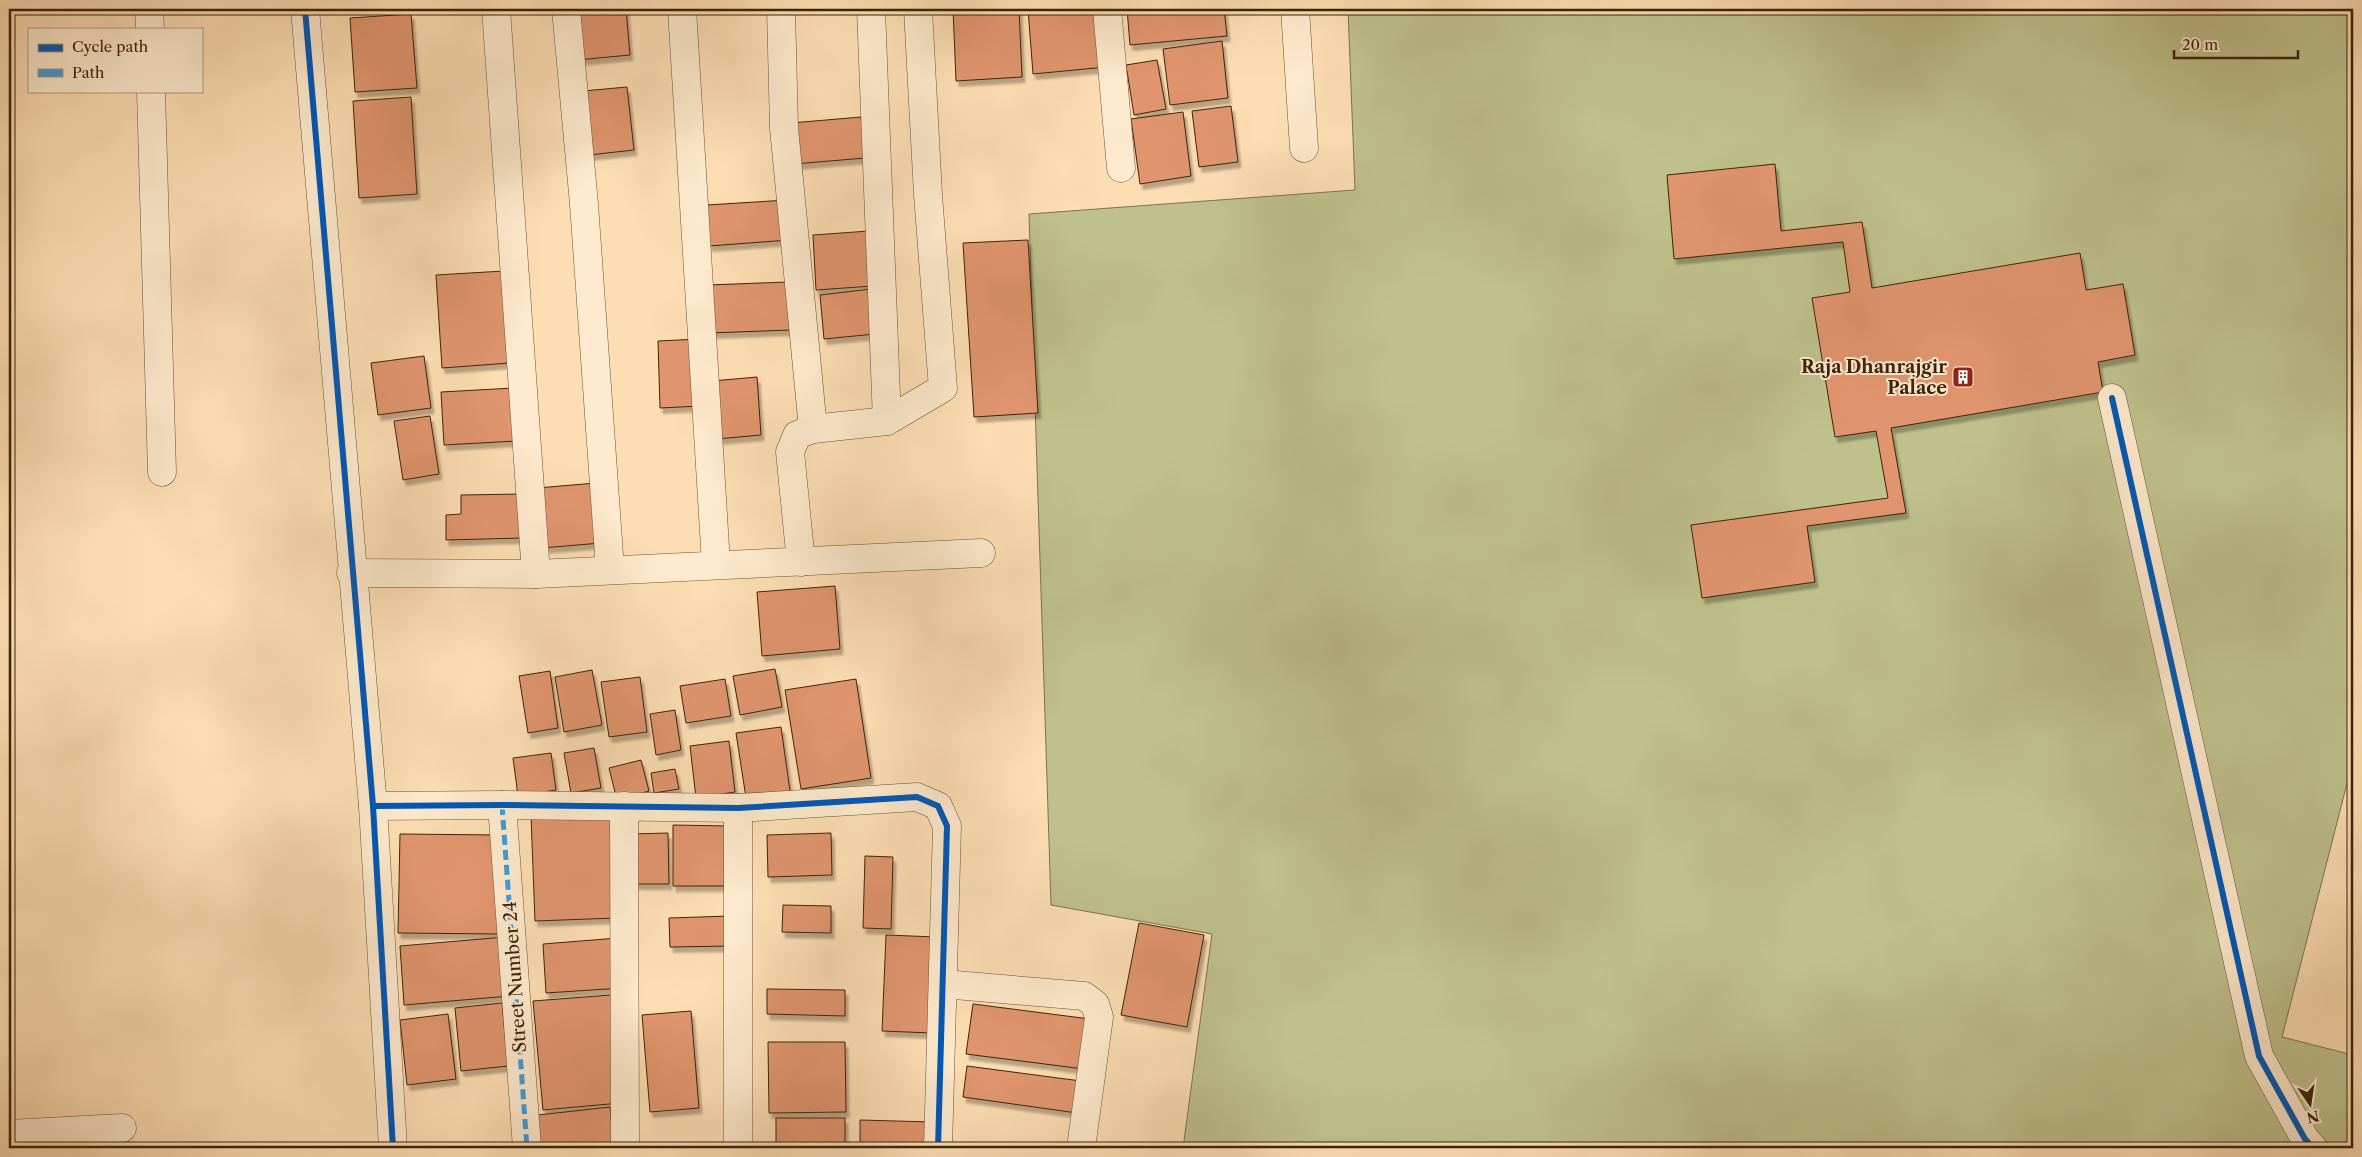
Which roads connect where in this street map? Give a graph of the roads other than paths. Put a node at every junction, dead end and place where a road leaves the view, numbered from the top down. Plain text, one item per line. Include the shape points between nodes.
1 (149, 9) edge
2 (305, 9) edge
3 (496, 9) edge
4 (566, 9) edge
5 (682, 9) edge
6 (781, 9) edge
7 (871, 9) edge
8 (918, 9) edge
9 (1106, 9) edge
10 (1295, 9) edge
11 (150, 28) edge
12 (151, 92) edge
13 (1304, 148) dead end
14 (1121, 168) dead end
15 (2112, 398) dead end
16 (887, 421) junction
17 (813, 429) junction
18 (162, 472) dead end
19 (981, 553) dead end
20 (801, 562) junction
21 (716, 564) junction
22 (610, 569) junction
23 (351, 573) junction
24 (536, 574) junction
25 (502, 805) junction
26 (373, 806) junction
27 (624, 806) junction
28 (738, 808) junction
29 (943, 984) junction
30 (122, 1128) dead end
31 (9, 1134) edge
32 (393, 1148) edge
33 (527, 1148) edge
34 (625, 1148) edge
35 (738, 1148) edge
36 (938, 1148) edge
37 (1081, 1148) edge
38 (2313, 1148) edge

1 - 11 street
2 - 23 street
3 - 24 street
4 - 22 street via 584,204
5 - 21 street
6 - 17 street via 784,128
7 - 16 street
8 - 16 street via 943,388
9 - 14 street
10 - 13 street
12 - 18 street
15 - 38 street via 2259,1056
16 - 17 street
17 - 20 street via 797,435 790,452
19 - 20 street
20 - 21 street
21 - 22 street
22 - 24 street
23 - 24 street
23 - 26 street
25 - 26 street
25 - 27 street
25 - 33 street, Street Number 24
26 - 32 street
27 - 28 street
27 - 34 street
28 - 29 street via 916,797 938,806 947,826
28 - 35 street
29 - 36 street
29 - 37 street via 1084,996 1095,1004 1099,1018
30 - 31 street

